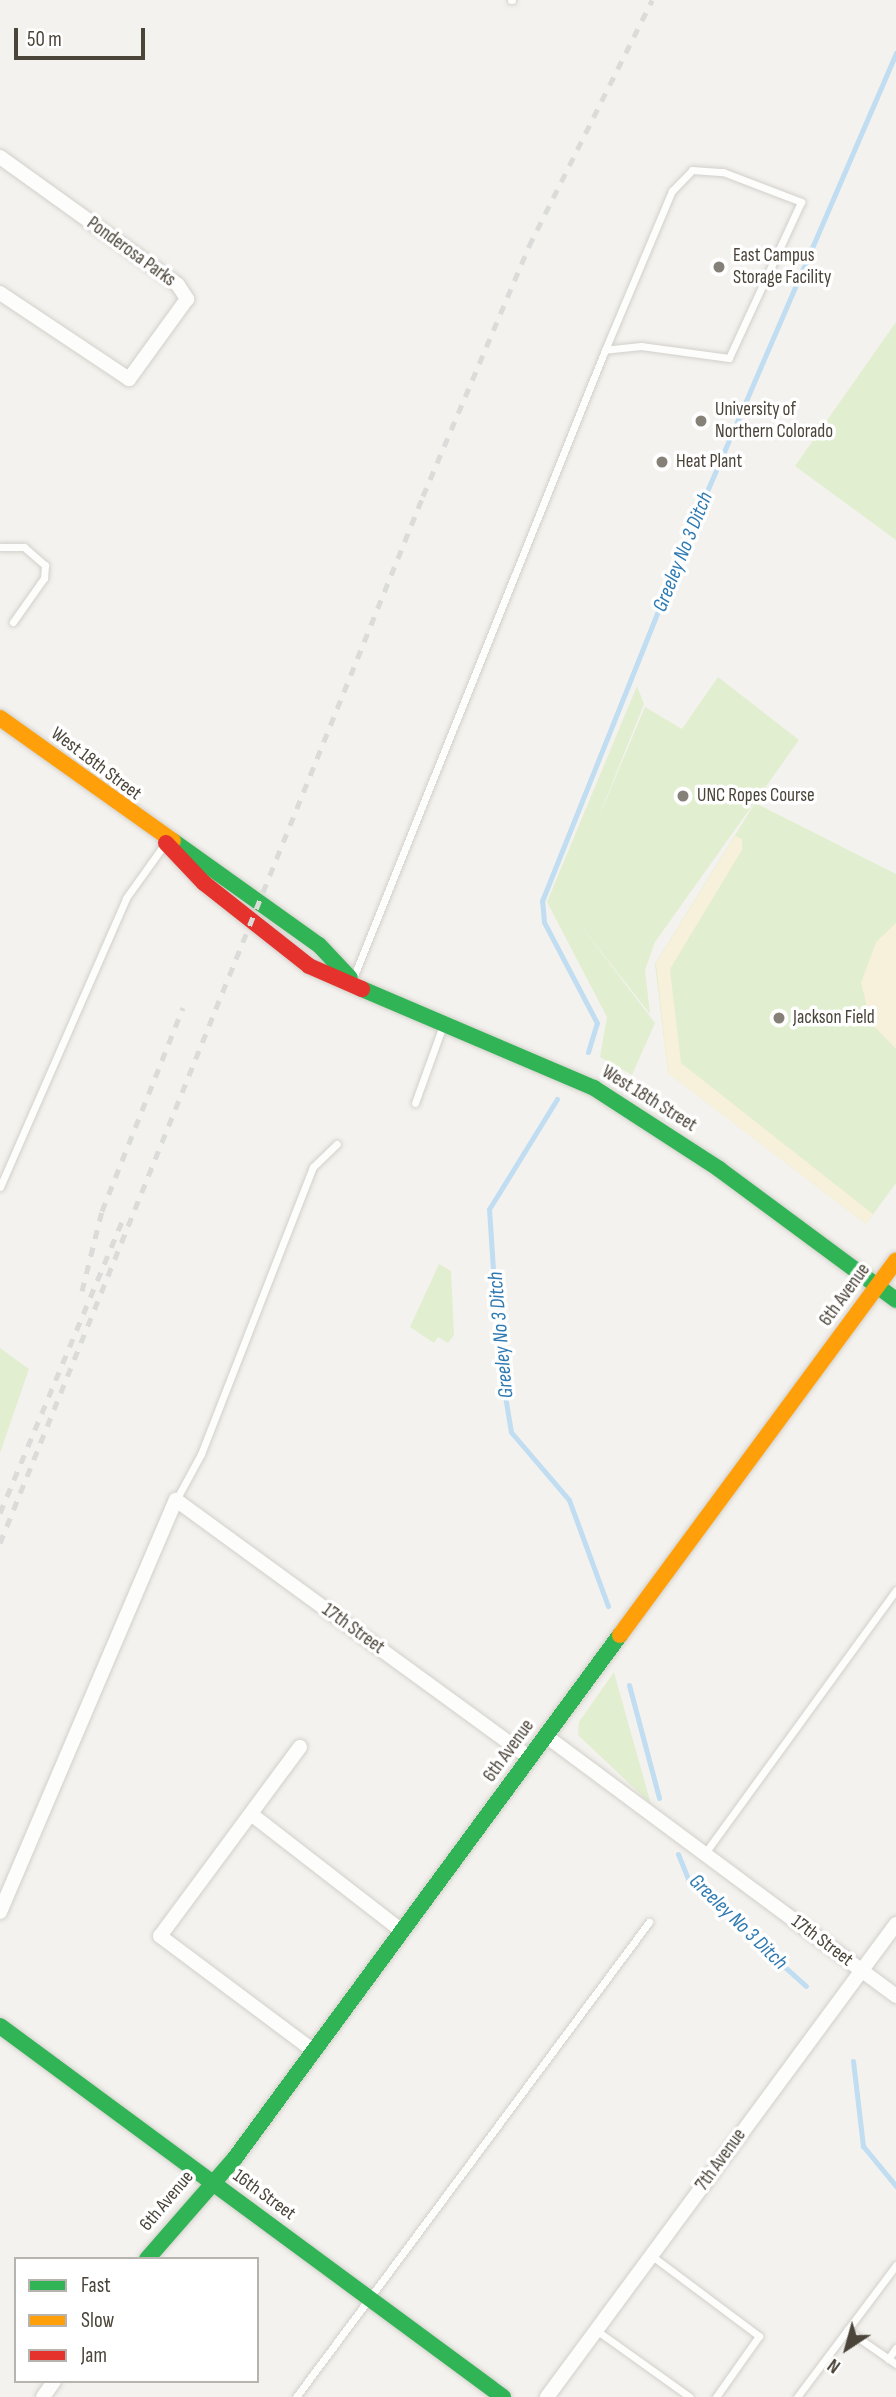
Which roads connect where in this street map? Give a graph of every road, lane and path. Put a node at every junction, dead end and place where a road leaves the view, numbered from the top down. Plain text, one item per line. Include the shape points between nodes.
1 (0, 157) edge
2 (0, 293) edge
3 (605, 350) junction
4 (0, 547) edge
5 (13, 622) dead end
6 (0, 718) edge
7 (166, 842) junction
8 (352, 980) junction
9 (443, 1027) junction
10 (415, 1102) dead end
11 (337, 1144) dead end
12 (0, 1187) edge
13 (896, 1261) edge
14 (877, 1287) junction
15 (896, 1300) edge
16 (176, 1500) junction
17 (896, 1590) edge
18 (546, 1736) junction
19 (300, 1747) dead end
20 (530, 1758) junction
21 (251, 1814) junction
22 (705, 1853) junction
23 (0, 1912) edge
24 (649, 1922) dead end
25 (896, 1924) edge
26 (402, 1931) junction
27 (862, 1970) junction
28 (896, 1996) edge
29 (0, 2026) edge
30 (314, 2051) junction
31 (210, 2182) junction
32 (651, 2256) junction
33 (149, 2257) edge
34 (896, 2265) edge
35 (369, 2298) junction
36 (597, 2330) junction
37 (848, 2330) junction
38 (896, 2348) edge
39 (888, 2359) junction
40 (896, 2364) edge
41 (296, 2397) edge
42 (503, 2397) edge
43 (547, 2397) edge
44 (690, 2397) edge
45 (716, 2397) edge
46 (797, 2397) edge

1 - 2 street, Ponderosa Parks via 178,285 187,299 129,379
3 - 3 lane via 672,191 692,170 723,172 801,202 729,358 641,346
3 - 8 lane
4 - 5 lane via 24,547 44,565 44,578
6 - 7 main road, West 18th Street
7 - 8 main road, West 18th Street via 319,946
7 - 8 main road, West 18th Street via 204,883 309,966
7 - 12 lane via 126,898
8 - 9 main road, West 18th Street
9 - 10 lane
9 - 14 main road, West 18th Street via 594,1088 708,1161
11 - 16 lane via 313,1167 201,1454
13 - 14 main road, 6th Avenue
14 - 15 main road, West 18th Street
14 - 18 main road, 6th Avenue
16 - 20 street, 17th Street
16 - 23 street
17 - 22 lane
18 - 20 main road, 6th Avenue
18 - 22 street, 17th Street
19 - 21 street
20 - 26 main road, 6th Avenue
21 - 26 street
21 - 30 street via 160,1936
22 - 27 street, 17th Street
24 - 35 lane
25 - 27 street, 7th Avenue
26 - 30 main road, 6th Avenue
27 - 28 street, 17th Street
27 - 32 street, 7th Avenue
29 - 31 main road, 16th Street
30 - 31 main road, 6th Avenue
31 - 33 main road, 6th Avenue
31 - 35 main road, 16th Street
32 - 36 street, 7th Avenue
32 - 45 lane via 759,2336
34 - 37 lane
35 - 41 lane
35 - 42 main road, 16th Street
36 - 43 street, 7th Avenue
36 - 44 lane
37 - 39 lane
37 - 46 lane
38 - 39 lane
39 - 40 lane

